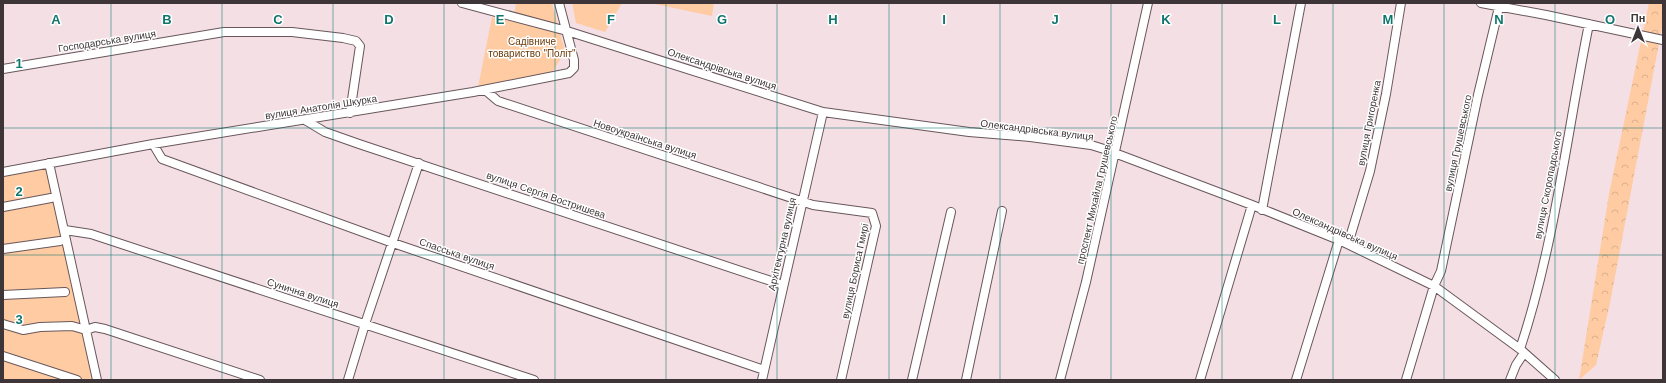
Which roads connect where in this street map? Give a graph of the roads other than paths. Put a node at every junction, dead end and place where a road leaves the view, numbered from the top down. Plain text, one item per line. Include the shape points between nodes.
1 (462, 3) edge
2 (559, 3) edge
3 (1148, 3) edge
4 (1301, 3) edge
5 (1401, 3) edge
6 (1481, 3) edge
7 (1500, 5) edge
8 (1589, 24) junction
9 (567, 31) junction
10 (1663, 40) edge
11 (3, 68) edge
12 (485, 90) junction
13 (823, 112) junction
14 (350, 113) junction
15 (305, 120) junction
16 (153, 144) junction
17 (1116, 153) junction
18 (49, 163) junction
19 (419, 163) junction
20 (3, 172) edge
21 (51, 198) dead end
22 (802, 201) junction
23 (1252, 205) junction
24 (3, 207) edge
25 (1262, 210) junction
26 (1002, 211) dead end
27 (951, 212) dead end
28 (65, 230) junction
29 (1339, 240) junction
30 (60, 241) dead end
31 (393, 243) junction
32 (1348, 244) junction
33 (3, 249) edge
34 (783, 285) junction
35 (1434, 286) junction
36 (65, 292) dead end
37 (3, 295) edge
38 (3, 324) edge
39 (365, 324) junction
40 (86, 330) junction
41 (1522, 351) junction
42 (3, 356) edge
43 (764, 370) junction
44 (77, 380) edge
45 (96, 380) edge
46 (260, 380) edge
47 (348, 380) edge
48 (534, 380) edge
49 (762, 380) edge
50 (841, 380) edge
51 (912, 380) edge
52 (966, 380) edge
53 (1060, 380) edge
54 (1200, 380) edge
55 (1296, 380) edge
56 (1406, 380) edge
57 (1510, 380) edge
58 (1555, 380) edge

1 - 9 street, Олександрівська вулиця
2 - 9 street, вулиця Анатолія Шкурка
3 - 17 street, проспект Михайла Грушевського
4 - 25 street
5 - 32 street, вулиця Григоренка via 1370,171
6 - 7 street
7 - 8 street
7 - 35 street, вулиця Грушевського via 1441,271
8 - 10 street
8 - 41 street, вулиця Скоропадського via 1551,228
9 - 12 street, вулиця Анатолія Шкурка via 574,60 574,68 570,73
9 - 13 street, Олександрівська вулиця
11 - 14 street, Господарська вулиця via 224,32 292,32 343,38 356,41 360,46
12 - 14 street, вулиця Анатолія Шкурка
12 - 22 street, Новоукраїнська вулиця via 498,101
13 - 17 street, Олександрівська вулиця via 969,132 1091,144
13 - 22 street, Архітектурна вулиця
14 - 15 street, вулиця Анатолія Шкурка
15 - 16 street, вулиця Анатолія Шкурка
15 - 19 street, вулиця Сергія Востришева via 325,132
16 - 18 street, вулиця Анатолія Шкурка
16 - 31 street, Спасська вулиця via 162,159
17 - 23 street, Олександрівська вулиця
17 - 53 street, проспект Михайла Грушевського
18 - 20 street, вулиця Анатолія Шкурка
18 - 28 street
19 - 31 street
19 - 34 street, вулиця Сергія Востришева
21 - 24 street
22 - 34 street, Архітектурна вулиця
22 - 50 street, вулиця Бориса Гмирі via 813,205 872,213 875,218 876,226
23 - 25 street, Олександрівська вулиця
23 - 54 street
25 - 29 street, Олександрівська вулиця
26 - 52 street
27 - 51 street
28 - 39 street, Сунична вулиця via 92,234
28 - 40 street
29 - 32 street, Олександрівська вулиця
29 - 55 street
30 - 33 street
31 - 39 street
31 - 43 street, Спасська вулиця
32 - 35 street, Олександрівська вулиця
34 - 43 street, Архітектурна вулиця
35 - 41 street, Олександрівська вулиця
35 - 56 street, вулиця Грушевського
36 - 37 street
38 - 40 street via 23,330 46,326 72,326
39 - 47 street
39 - 48 street, Сунична вулиця
40 - 45 street
40 - 46 street via 95,327 105,329
41 - 57 street, вулиця Скоропадського
41 - 58 street, Олександрівська вулиця
42 - 44 street
43 - 49 street, Архітектурна вулиця

